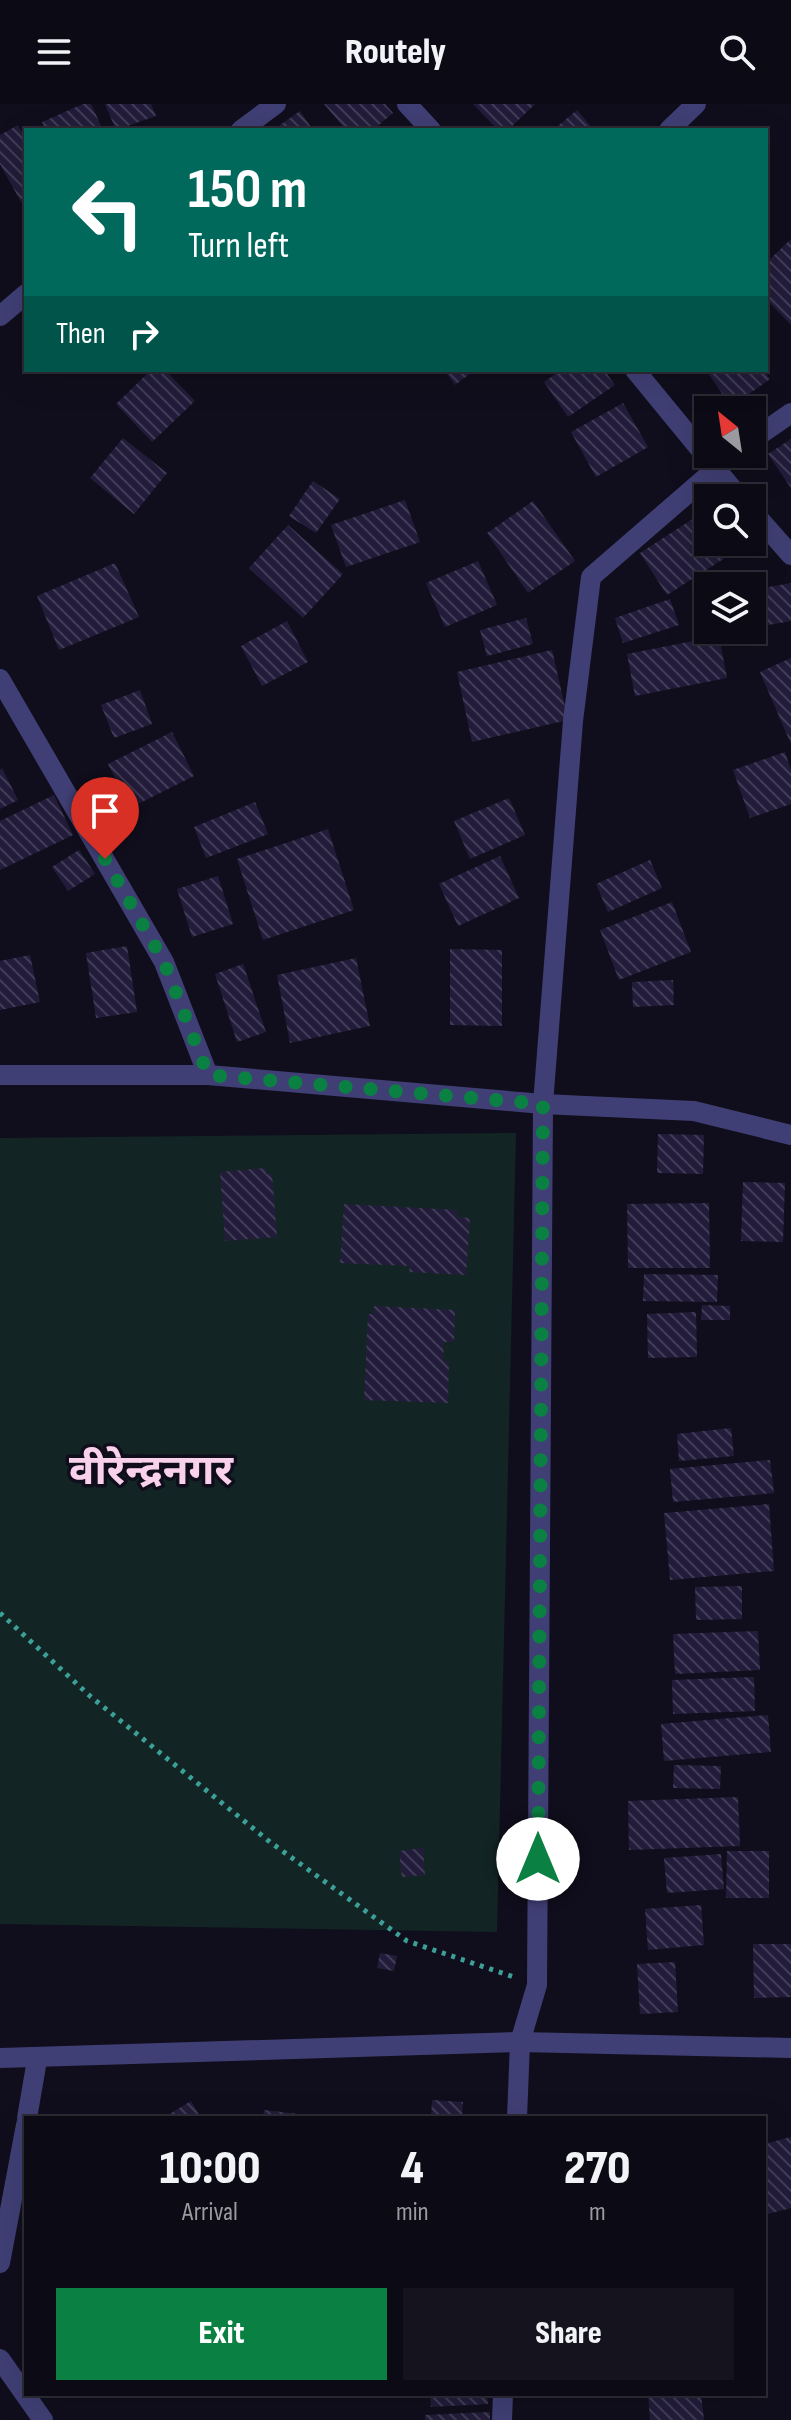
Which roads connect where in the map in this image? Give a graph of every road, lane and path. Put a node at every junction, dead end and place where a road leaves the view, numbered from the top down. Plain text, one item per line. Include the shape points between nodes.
1 (276, 104) edge
2 (407, 104) edge
3 (696, 104) edge
4 (244, 128) edge
5 (429, 128) edge
6 (671, 128) edge
7 (24, 296) edge
8 (0, 316) edge
9 (637, 372) edge
10 (791, 413) edge
11 (766, 430) edge
12 (694, 444) edge
13 (713, 468) joint
14 (727, 484) edge
15 (766, 527) edge
16 (791, 555) edge
17 (0, 679) edge
18 (0, 1075) edge
19 (208, 1075) junction
20 (543, 1104) junction
21 (791, 1135) edge
22 (0, 1613) edge
23 (537, 1985) junction
24 (520, 2042) junction
25 (791, 2048) edge
26 (0, 2058) edge
27 (37, 2060) junction
28 (27, 2116) edge
29 (517, 2116) edge
30 (24, 2136) edge
31 (0, 2263) edge
32 (0, 2359) edge
33 (24, 2393) edge
34 (26, 2396) edge
35 (503, 2396) edge
36 (43, 2420) edge
37 (502, 2420) edge

1 - 4 street
2 - 5 street
3 - 6 street
7 - 8 street
9 - 12 street
10 - 11 street
13 - 14 street
13 - 20 street via 591,577 573,721
15 - 16 street
17 - 19 street via 164,962
18 - 19 street
19 - 20 street
20 - 21 street via 694,1111
20 - 23 street
22 - 23 path via 90,1696 270,1842 407,1941
23 - 24 street
24 - 25 street
24 - 27 street
24 - 29 street
26 - 27 street
27 - 28 street
30 - 31 street
32 - 33 street
34 - 36 street
35 - 37 street

